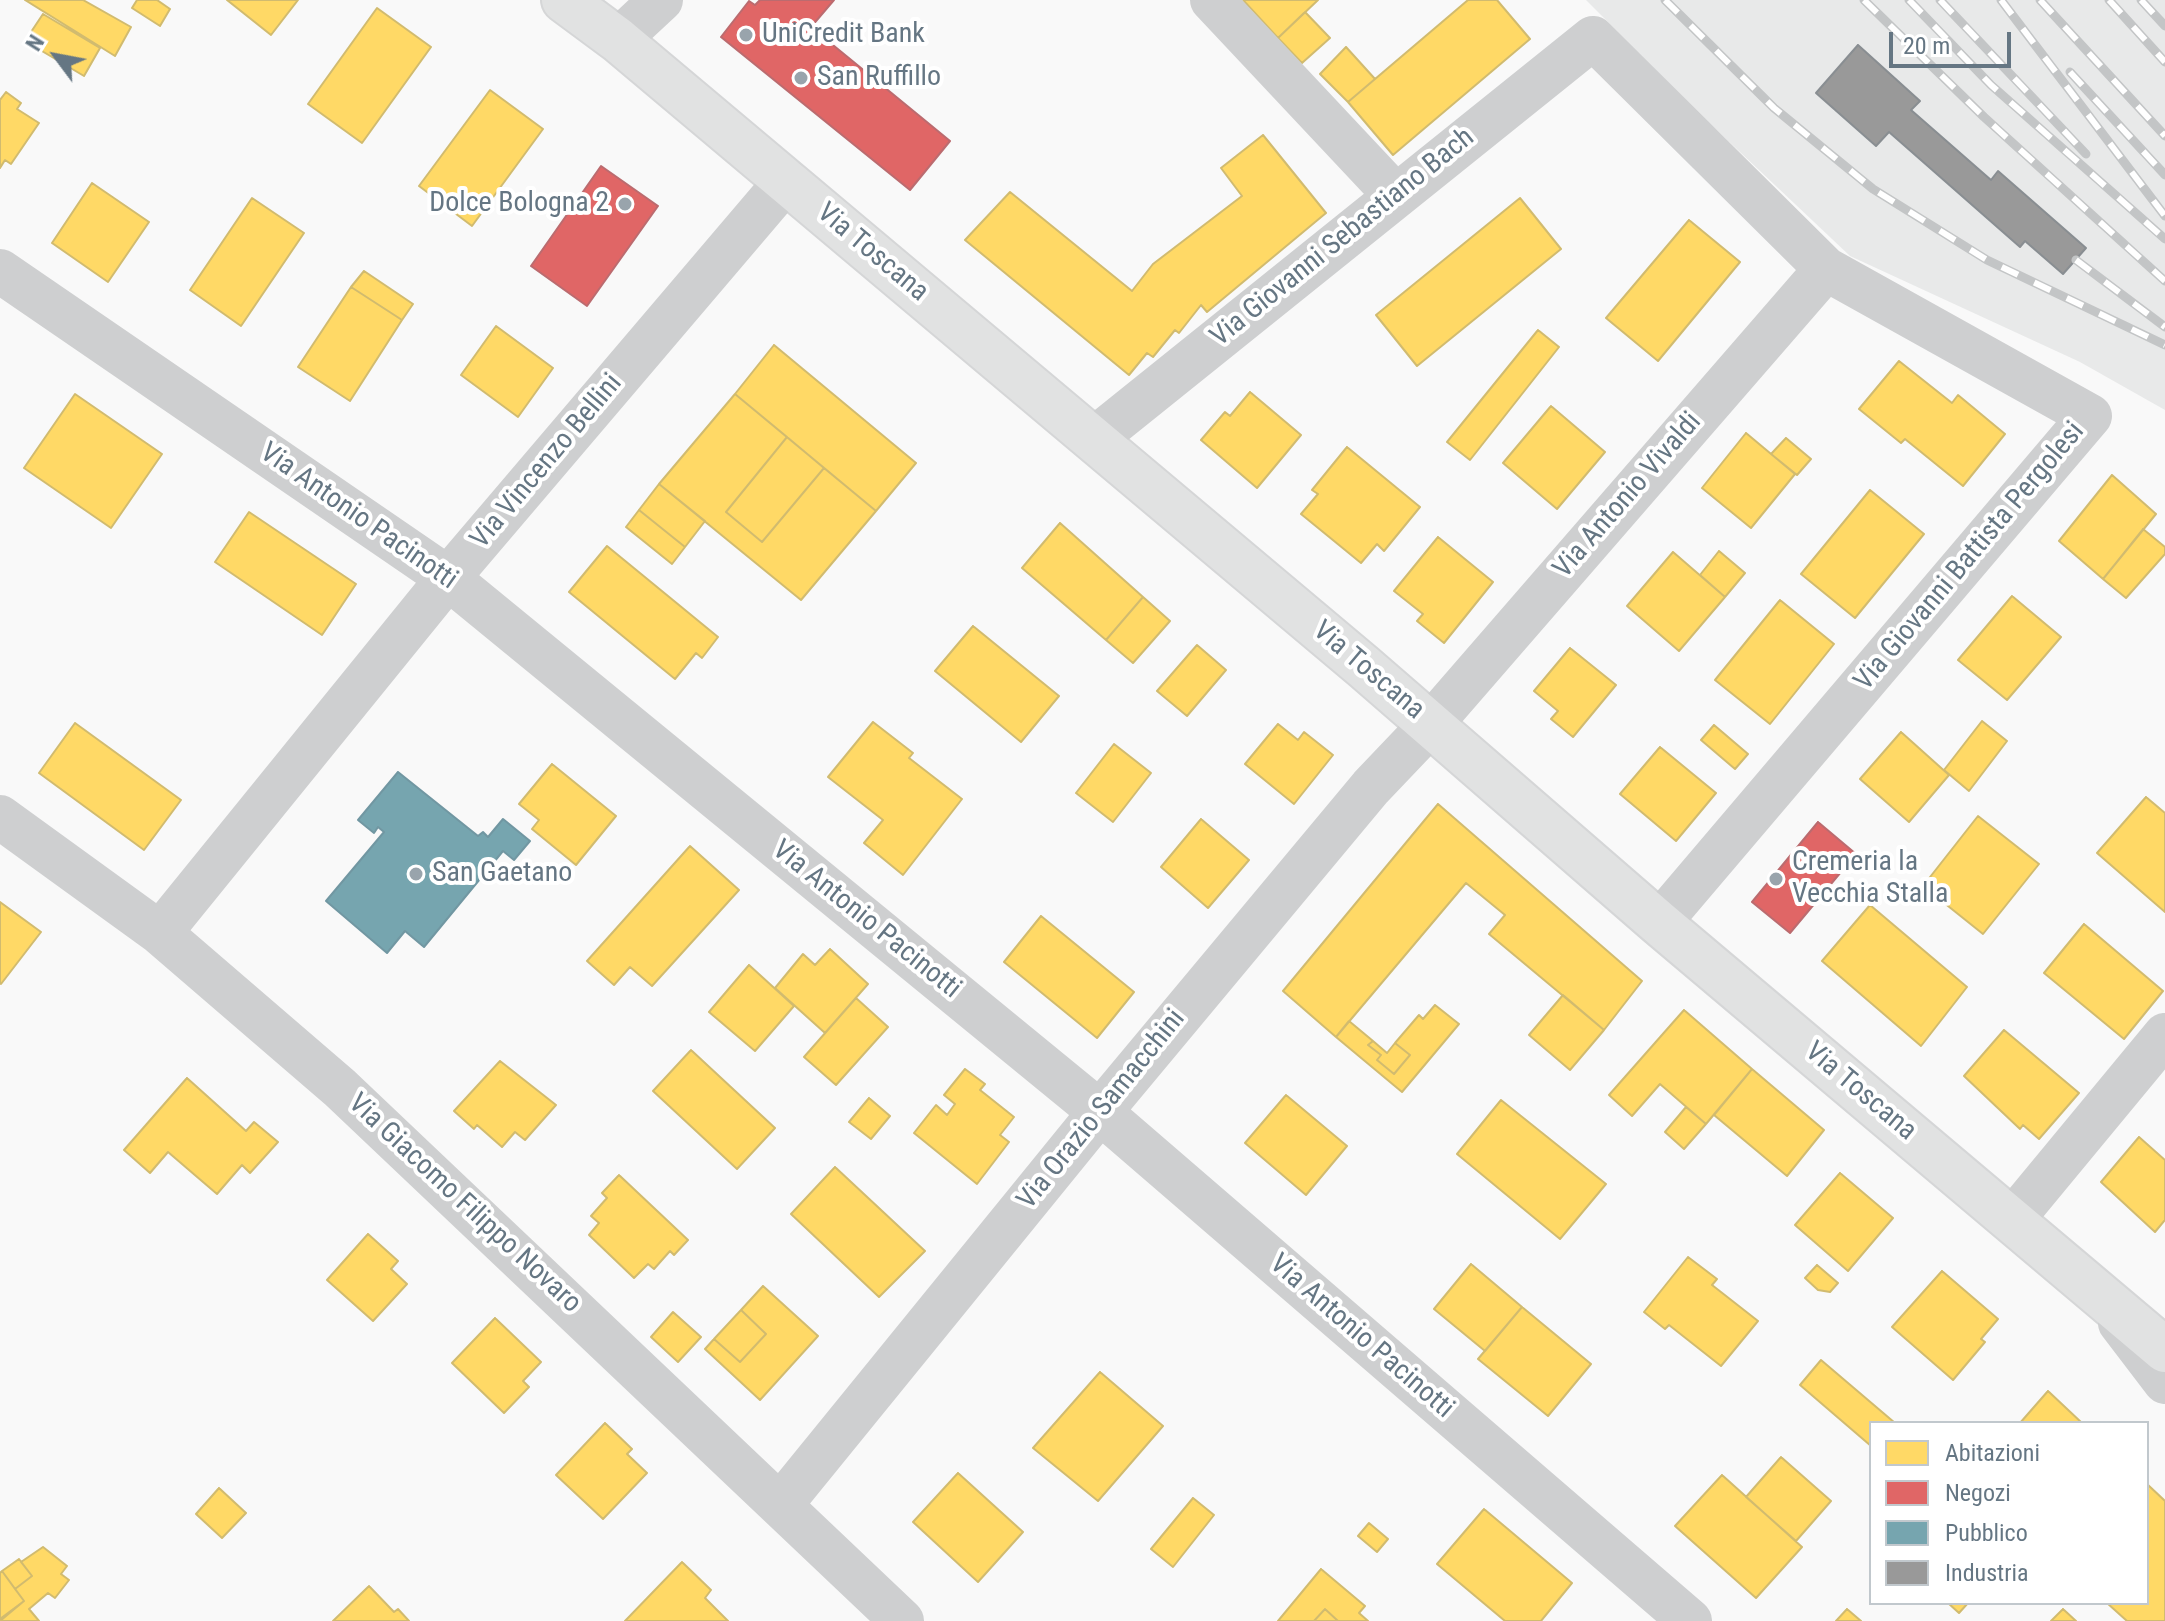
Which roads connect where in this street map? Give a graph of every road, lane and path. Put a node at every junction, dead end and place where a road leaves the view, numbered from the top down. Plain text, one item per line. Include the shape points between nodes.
1 (564, 0) edge
2 (661, 0) edge
3 (1212, 0) edge
4 (1593, 38) joint
5 (618, 40) junction
6 (786, 181) junction
7 (1396, 196) junction
8 (1826, 269) junction
9 (0, 271) edge
10 (1094, 439) junction
11 (448, 578) junction
12 (1431, 724) junction
13 (0, 817) edge
14 (1659, 923) junction
15 (160, 933) junction
16 (2165, 1035) edge
17 (1100, 1112) junction
18 (2012, 1220) junction
19 (2094, 1289) junction
20 (2165, 1350) edge
21 (2165, 1382) edge
22 (782, 1503) junction
23 (902, 1621) edge
24 (1690, 1621) edge

1 - 5 main road, Via Toscana
2 - 5 street
3 - 7 street
4 - 7 street, Via Giovanni Sebastiano Bach
4 - 8 street, Via Giovanni Battista Pergolesi
5 - 6 main road, Via Toscana
6 - 10 main road, Via Toscana
6 - 11 street, Via Vincenzo Bellini
7 - 10 street, Via Giovanni Sebastiano Bach
8 - 12 street, Via Antonio Vivaldi
8 - 14 street, Via Giovanni Battista Pergolesi via 2090,416
9 - 11 street, Via Antonio Pacinotti
10 - 12 main road, Via Toscana
11 - 15 street, Via Vincenzo Bellini
11 - 17 street, Via Antonio Pacinotti
12 - 14 main road, Via Toscana
12 - 17 street, Via Orazio Samacchini via 1371,787
13 - 15 street, Via Giacomo Filippo Novaro
14 - 18 main road, Via Toscana
15 - 22 street, Via Giacomo Filippo Novaro via 340,1088
16 - 18 street
17 - 22 street, Via Orazio Samacchini
17 - 24 street, Via Antonio Pacinotti
18 - 19 main road, Via Toscana
19 - 20 main road, Via Toscana
19 - 21 street
22 - 23 street, Via Giacomo Filippo Novaro

